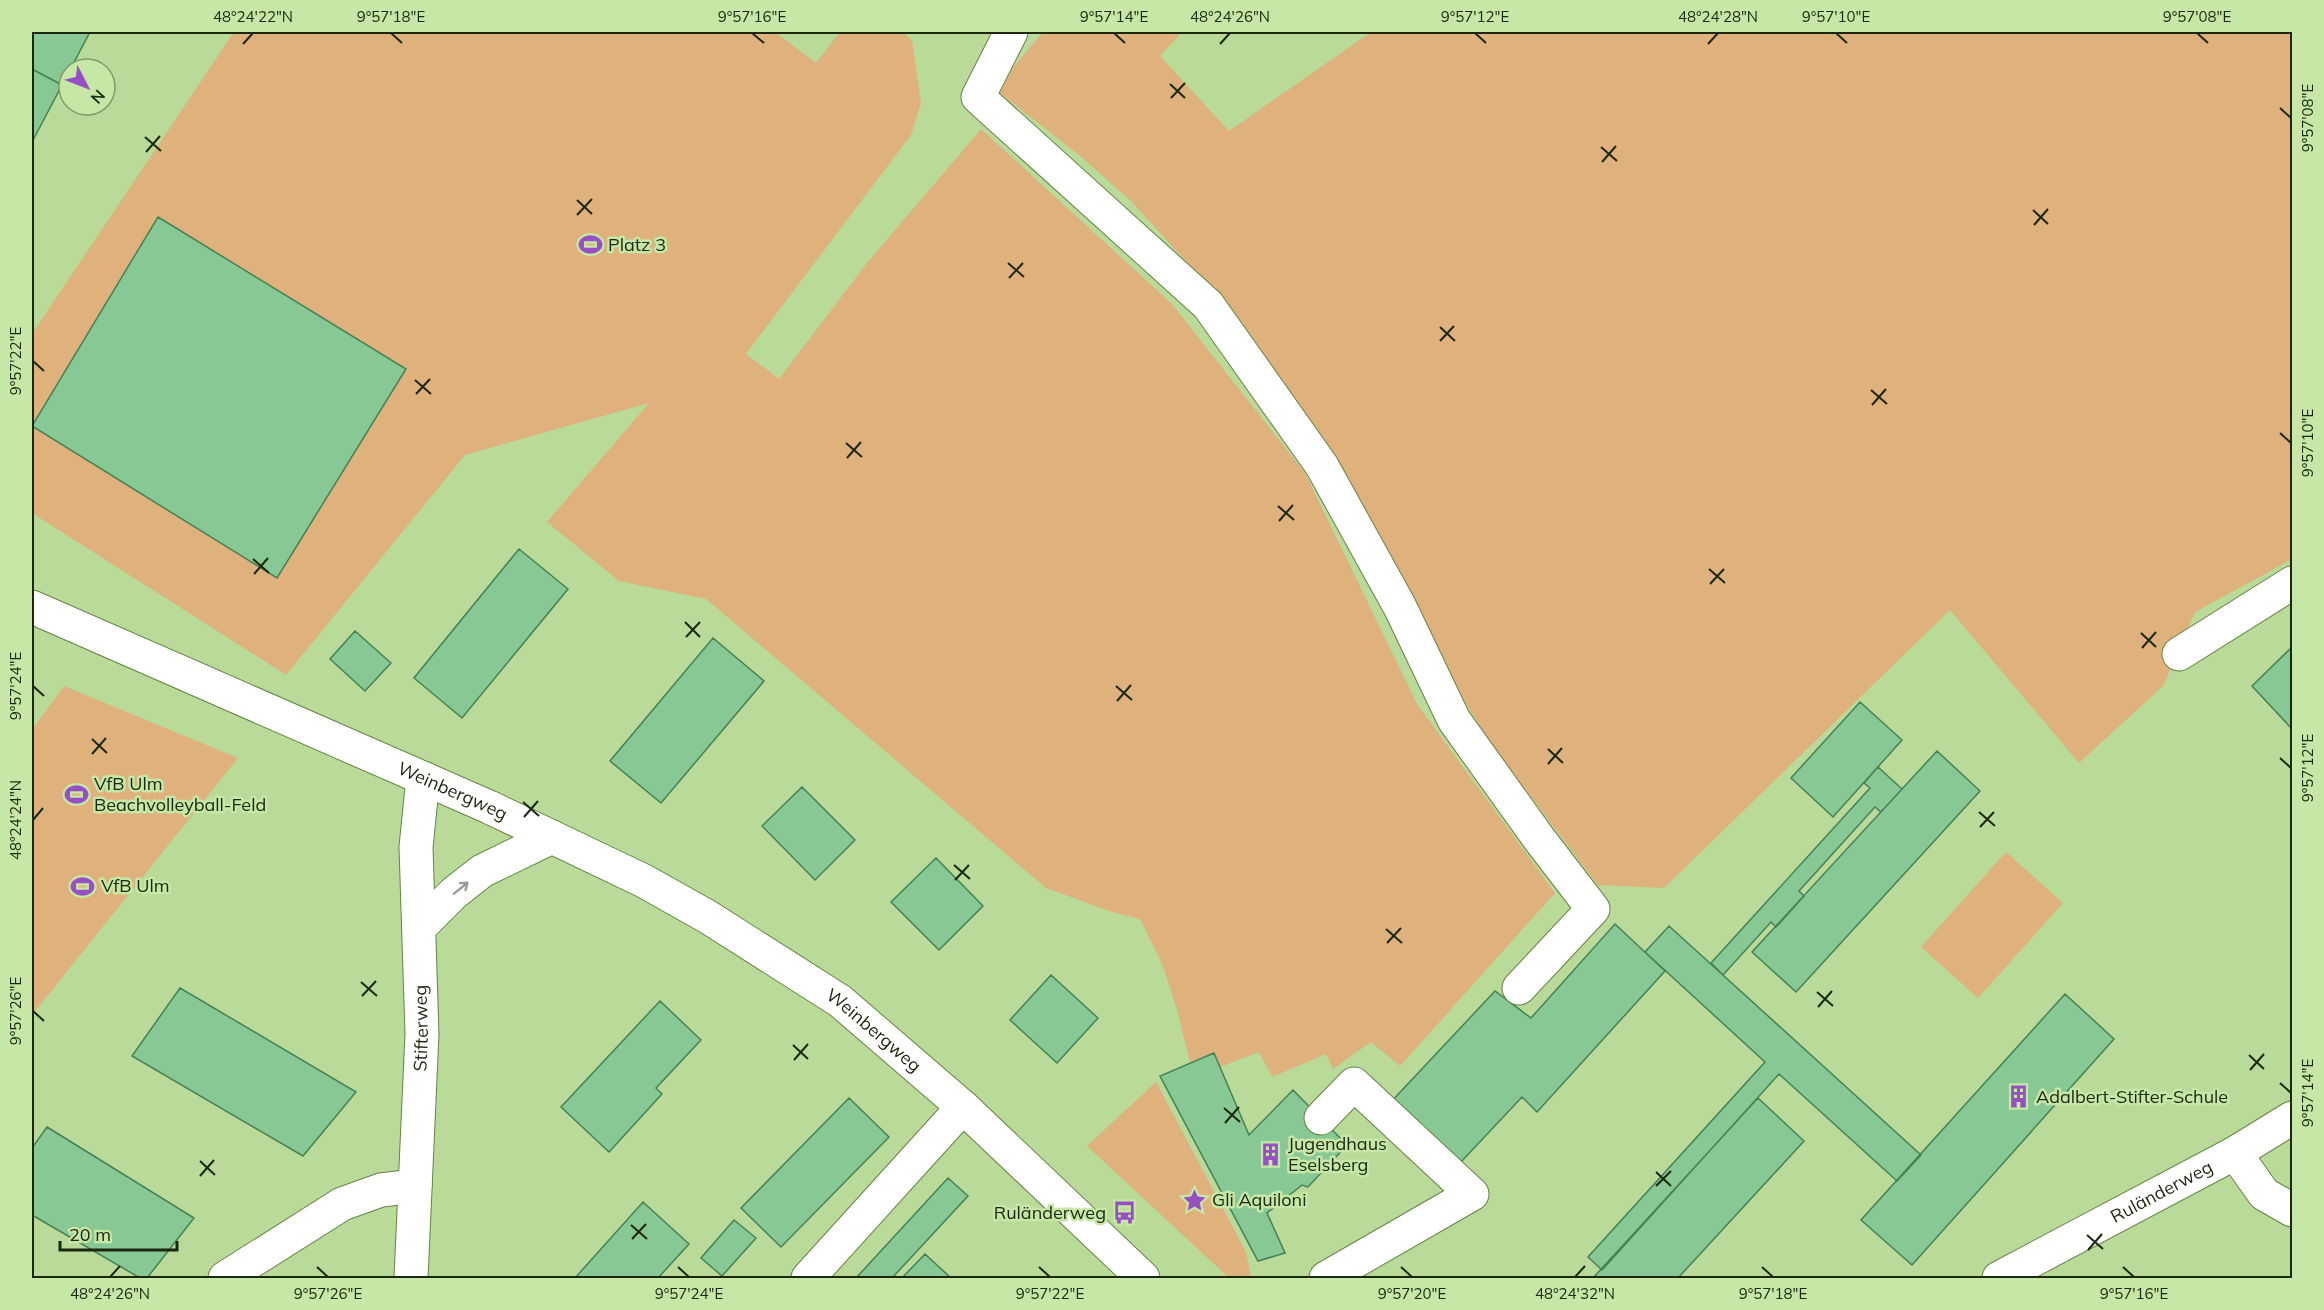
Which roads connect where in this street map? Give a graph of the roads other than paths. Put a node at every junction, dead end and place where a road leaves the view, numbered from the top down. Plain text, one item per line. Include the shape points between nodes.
1 (1011, 32) edge
2 (2292, 583) edge
3 (32, 607) edge
4 (2179, 654) dead end
5 (423, 778) junction
6 (552, 837) junction
7 (419, 928) junction
8 (1519, 988) dead end
9 (963, 1107) junction
10 (1321, 1118) dead end
11 (2292, 1118) edge
12 (2235, 1153) junction
13 (415, 1186) junction
14 (2292, 1210) edge
15 (225, 1278) edge
16 (411, 1278) edge
17 (808, 1278) edge
18 (1143, 1278) edge
19 (1326, 1278) edge
20 (1999, 1278) edge

1 - 8 street via 978,96 1208,305 1322,466 1400,607 1454,720 1593,909
2 - 4 street
3 - 5 street, Weinbergweg
5 - 6 street, Weinbergweg
5 - 7 street, Stifterweg via 416,847
7 -> 6 street via 482,871
6 - 9 street, Weinbergweg via 644,881 772,956 840,1001
7 - 13 street, Stifterweg via 422,1034
9 - 17 street
9 - 18 street, Weinbergweg
10 - 19 street via 1354,1084 1472,1194
11 - 12 street, Ruländerweg
12 - 14 street via 2264,1194
12 - 20 street, Ruländerweg
13 - 15 street via 381,1190 342,1204
13 - 16 street, Stifterweg

